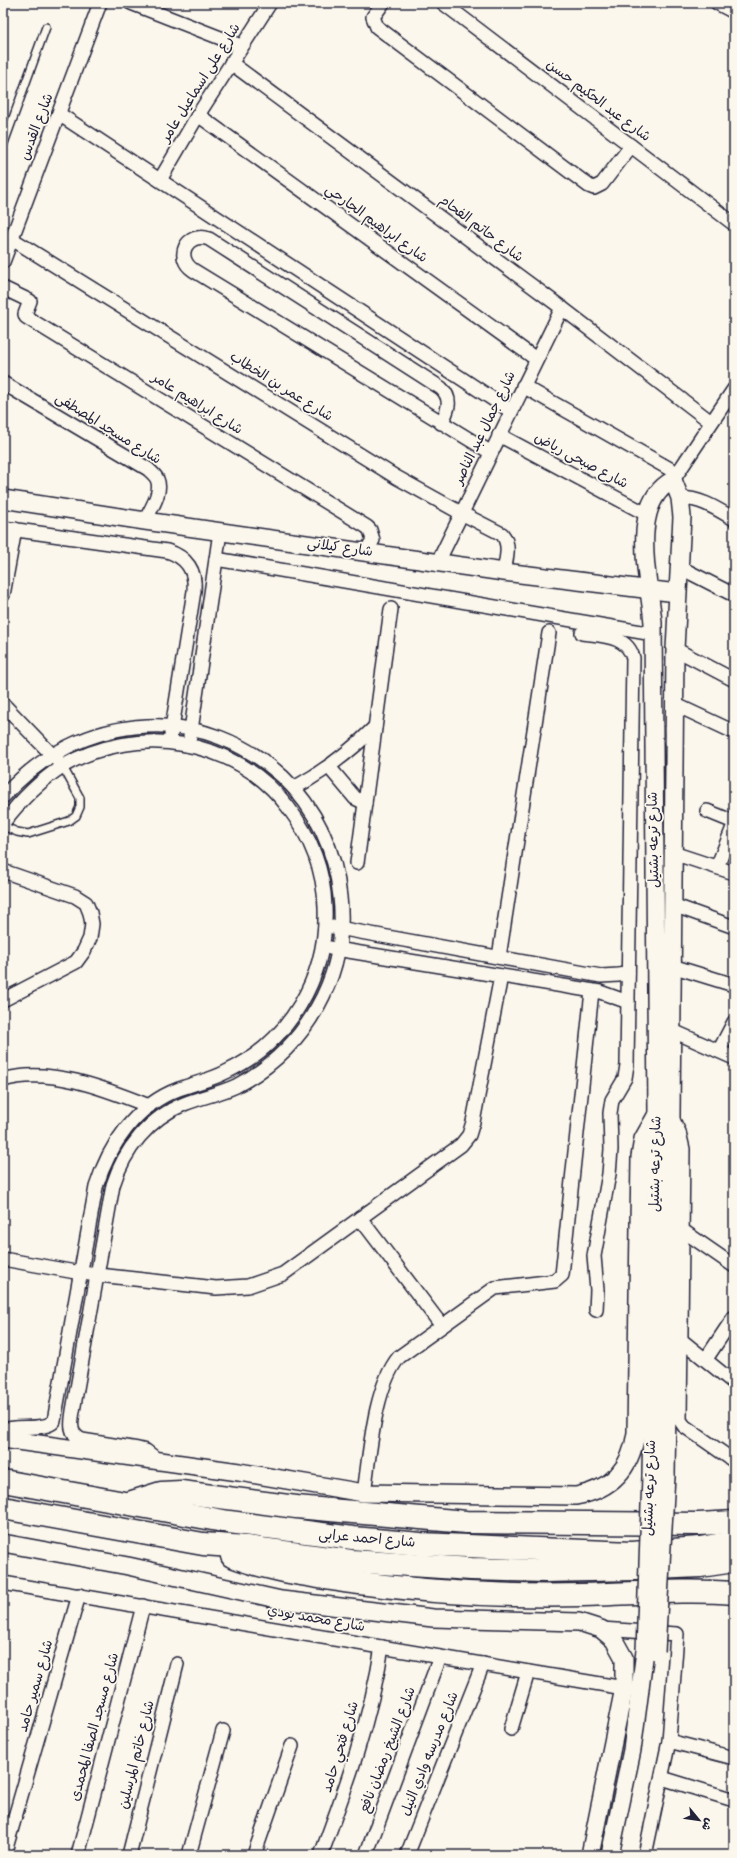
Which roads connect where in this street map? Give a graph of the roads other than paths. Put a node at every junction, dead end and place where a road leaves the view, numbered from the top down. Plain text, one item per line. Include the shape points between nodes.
1 (100, 3) edge
2 (131, 3) edge
3 (270, 3) edge
4 (383, 3) edge
5 (443, 3) edge
6 (717, 3) edge
7 (734, 12) edge
8 (46, 27) dead end
9 (241, 46) junction
10 (231, 63) junction
11 (59, 114) junction
12 (198, 115) junction
13 (3, 146) edge
14 (631, 146) junction
15 (160, 180) junction
16 (734, 224) edge
17 (12, 239) junction
18 (3, 262) edge
19 (3, 288) edge
20 (562, 308) junction
21 (536, 359) junction
22 (3, 383) edge
23 (523, 386) junction
24 (734, 389) edge
25 (511, 411) junction
26 (711, 422) junction
27 (441, 423) junction
28 (499, 435) junction
29 (490, 452) junction
30 (675, 477) junction
31 (680, 498) junction
32 (3, 499) edge
33 (460, 513) junction
34 (648, 515) junction
35 (734, 519) edge
36 (145, 521) junction
37 (9, 528) edge
38 (220, 532) junction
39 (366, 551) junction
40 (216, 559) junction
41 (438, 562) junction
42 (679, 567) junction
43 (504, 572) junction
44 (650, 590) junction
45 (677, 593) junction
46 (3, 595) edge
47 (734, 595) edge
48 (391, 609) dead end
49 (549, 633) dead end
50 (582, 633) dead end
51 (653, 634) junction
52 (675, 649) junction
53 (734, 680) edge
54 (3, 704) edge
55 (674, 704) junction
56 (172, 726) junction
57 (375, 726) junction
58 (191, 729) junction
59 (734, 732) edge
60 (169, 742) junction
61 (189, 744) junction
62 (52, 755) junction
63 (63, 766) junction
64 (329, 767) junction
65 (294, 788) junction
66 (3, 797) edge
67 (365, 803) junction
68 (707, 810) dead end
69 (734, 822) edge
70 (3, 824) edge
71 (734, 825) edge
72 (673, 853) junction
73 (357, 863) dead end
74 (717, 867) junction
75 (3, 871) edge
76 (734, 873) edge
77 (673, 905) junction
78 (325, 926) junction
79 (734, 927) edge
80 (341, 929) junction
81 (323, 947) junction
82 (338, 949) junction
83 (499, 957) junction
84 (672, 966) junction
85 (628, 973) junction
86 (501, 976) junction
87 (734, 984) edge
88 (592, 991) junction
89 (3, 1000) edge
90 (628, 1002) junction
91 (734, 1022) edge
92 (656, 1024) junction
93 (672, 1030) junction
94 (719, 1051) junction
95 (734, 1058) edge
96 (3, 1080) edge
97 (149, 1106) junction
98 (664, 1115) junction
99 (360, 1218) junction
100 (682, 1230) junction
101 (3, 1259) edge
102 (734, 1266) edge
103 (81, 1272) junction
104 (96, 1274) junction
105 (596, 1310) dead end
106 (734, 1316) edge
107 (442, 1326) junction
108 (681, 1340) junction
109 (706, 1359) junction
110 (734, 1383) edge
111 (3, 1430) edge
112 (3, 1439) edge
113 (157, 1461) junction
114 (734, 1461) edge
115 (3, 1481) edge
116 (364, 1492) junction
117 (127, 1504) junction
118 (3, 1508) edge
119 (734, 1522) edge
120 (734, 1542) edge
121 (3, 1543) edge
122 (203, 1544) junction
123 (734, 1561) edge
124 (3, 1583) edge
125 (734, 1593) edge
126 (79, 1595) junction
127 (143, 1606) junction
128 (600, 1629) junction
129 (382, 1647) junction
130 (651, 1651) junction
131 (440, 1657) junction
132 (177, 1664) dead end
133 (483, 1664) junction
134 (528, 1672) junction
135 (624, 1688) junction
136 (511, 1729) dead end
137 (223, 1731) dead end
138 (669, 1741) junction
139 (292, 1746) dead end
140 (734, 1758) edge
141 (662, 1778) junction
142 (734, 1800) edge
143 (4, 1855) edge
144 (78, 1855) edge
145 (129, 1855) edge
146 (189, 1855) edge
147 (254, 1855) edge
148 (321, 1855) edge
149 (366, 1855) edge
150 (407, 1855) edge
151 (590, 1855) edge
152 (610, 1855) edge
153 (622, 1855) edge
154 (645, 1855) edge

1 - 11 street, شارع القدس
2 - 9 street
3 - 9 street, شارع على اسماعيل عامر
4 - 14 street via 373,17 377,27 589,186 594,188 602,184
5 - 14 street, شارع عبد الحكيم حسن
6 - 7 street
8 - 13 lane
9 - 10 street, شارع على اسماعيل عامر
10 - 12 street, شارع على اسماعيل عامر
10 - 20 street, شارع حاتم الفحام
11 - 15 street
11 - 17 street, شارع القدس
12 - 15 street, شارع على اسماعيل عامر
12 - 21 street, شارع ابراهيم الجارحي
14 - 16 street, شارع عبد الحكيم حسن
15 - 25 street
17 - 18 street, شارع القدس
17 - 33 street, شارع عمر بن الخطاب via 396,477
19 - 39 street, شارع ابراهيم عامر via 30,301 26,317 367,527 373,540
20 - 21 street, شارع جمال عبد الناصر
20 - 26 street, شارع حاتم الفحام
21 - 23 street, شارع جمال عبد الناصر
22 - 36 street, شارع مسجد المصطفى via 153,474 159,485 157,496
23 - 25 street, شارع جمال عبد الناصر
23 - 30 street
24 - 26 street, شارع ترعه بشتيل
25 - 28 street, شارع جمال عبد الناصر
26 - 30 street, شارع ترعه بشتيل
27 - 27 street via 188,267 183,257 185,246 198,237 209,239 442,388 449,404
27 - 29 street
28 - 29 street, شارع جمال عبد الناصر
28 - 34 street, شارع صبحى رياض
29 - 33 street, شارع جمال عبد الناصر
30 - 31 street, شارع ترعه بشتيل
30 - 34 street, شارع ترعه بشتيل via 656,493
31 - 35 street via 704,502
31 - 42 street, شارع ترعه بشتيل via 682,517
32 - 36 street, شارع كيلانى
33 - 41 street, شارع جمال عبد الناصر
33 - 43 street, شارع عمر بن الخطاب via 498,531 506,538 508,546
34 - 44 street, شارع ترعه بشتيل via 645,552
36 - 38 street, شارع كيلانى
37 - 46 street
37 - 56 street via 167,551 187,562 194,576 194,591
38 - 39 street, شارع كيلانى
38 - 40 street
39 - 41 street, شارع كيلانى
40 - 51 street
40 - 58 street
41 - 43 street, شارع كيلانى
42 - 45 street, شارع ترعه بشتيل
42 - 47 street
43 - 44 street, شارع كيلانى
44 - 45 street, شارع كيلانى
44 - 51 street, شارع ترعه بشتيل
45 - 52 street, شارع ترعه بشتيل
48 - 57 street
49 - 83 street
50 - 85 street via 618,639 628,646 632,658
51 - 92 street, شارع ترعه بشتيل
52 - 53 street
52 - 55 street, شارع ترعه بشتيل
54 - 62 street
55 - 59 street
55 - 72 street, شارع ترعه بشتيل
56 - 58 street
56 - 60 street
56 - 62 street via 119,728 86,738
57 - 64 street
57 - 67 street
58 - 61 street
58 - 65 street via 211,733 247,750
60 - 61 street
60 - 63 street via 122,744 92,753
61 - 78 street via 222,755 250,771 270,787 295,816 308,838 320,868
62 - 63 street
62 - 66 street via 25,774
63 - 70 street via 29,793
63 - 70 lane via 80,798 76,816 69,821 28,834 17,832
64 - 65 street
64 - 67 street via 355,798
65 - 80 street via 320,825 335,864 341,906
67 - 73 street
68 - 69 street
71 - 74 street
72 - 74 street
72 - 77 street, شارع ترعه بشتيل
74 - 76 street
75 - 89 street via 75,896 86,903 92,924 90,938 76,962
77 - 79 street
77 - 84 street, شارع ترعه بشتيل
78 - 80 street
78 - 81 street
80 - 82 street
80 - 83 street
81 - 82 street
81 - 97 street via 305,998 272,1041 227,1072 178,1089
82 - 86 street
82 - 104 street via 332,975 318,1006 283,1052 268,1066 234,1086 171,1110 148,1128 129,1150 113,1185
83 - 85 street via 601,976
84 - 87 street
84 - 93 street, شارع ترعه بشتيل
85 - 90 street
86 - 88 street
86 - 99 street via 469,1135 451,1153
88 - 90 street
88 - 107 street via 562,1275 556,1281 495,1288
90 - 105 street via 626,1072 610,1106 609,1174 595,1245
91 - 94 street
92 - 93 street
92 - 98 street, شارع ترعه بشتيل
93 - 94 street
93 - 98 street, شارع ترعه بشتيل
94 - 95 street
96 - 97 street via 27,1075 49,1076 110,1092
97 - 103 street via 115,1142 101,1171
98 - 100 street, شارع ترعه بشتيل via 679,1132 683,1149
98 - 116 street via 643,1139 640,1157 636,1433 630,1457 624,1468 598,1490 576,1496
98 - 130 street, شارع ترعه بشتيل, bridge via 658,1476
99 - 104 street via 283,1274 248,1286 216,1288
99 - 107 street
100 - 102 street
100 - 108 street, شارع ترعه بشتيل
101 - 103 street
103 - 104 street
103 - 111 street via 54,1421 47,1427 11,1427
104 - 113 street via 73,1411 72,1431 82,1440 146,1451
106 - 109 street
107 - 116 street via 399,1357 391,1367 378,1403
108 - 109 street
108 - 114 street, شارع ترعه بشتيل via 680,1420 684,1426
109 - 110 street
112 - 113 street
113 - 116 street
115 - 117 highway, شارع احمد عرابى
117 - 119 highway via 161,1493 181,1492 296,1508 466,1522
117 - 120 highway, شارع احمد عرابى via 290,1531 420,1544 631,1553 700,1548
118 - 122 highway, شارع احمد عرابى
121 - 128 street via 128,1566 281,1600 433,1618 579,1622
122 - 123 highway, شارع احمد عرابى via 254,1548 351,1562 471,1569 633,1569 700,1566
122 - 125 highway via 241,1559 279,1569 388,1587 478,1593 581,1595
124 - 126 street, شارع محمد بودي
126 - 127 street, شارع محمد بودي
126 - 143 street, شارع سمير حامد
127 - 129 street, شارع محمد بودي
127 - 144 street, شارع مسجد الصفا المحمدى
128 - 135 street via 614,1640 624,1658
128 - 138 street via 677,1634
129 - 131 street, شارع محمد بودي
129 - 148 street, شارع فتحي حامد via 376,1684 348,1784
130 - 152 street, شارع ترعه بشتيل
130 - 153 street, شارع ترعه بشتيل via 639,1768
131 - 133 street, شارع محمد بودي
131 - 149 street, شارع الشيخ رمضان نافع
132 - 145 street, شارع خاتم المرسلين
133 - 134 street, شارع محمد بودي
133 - 150 street, شارع مدرسه وادي النيل
134 - 135 street, شارع محمد بودي
134 - 136 street
135 - 151 street
137 - 146 street
138 - 140 street
138 - 141 street
139 - 147 street
141 - 142 street
141 - 154 street

